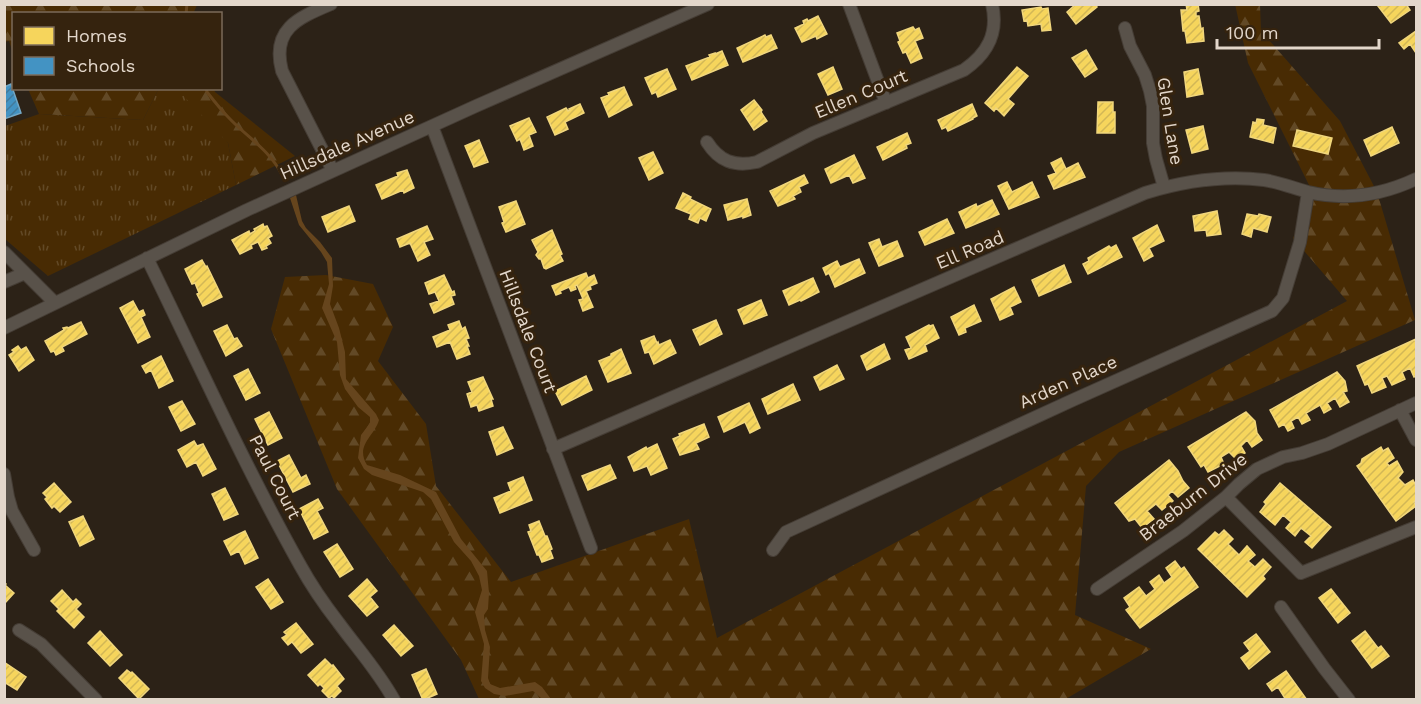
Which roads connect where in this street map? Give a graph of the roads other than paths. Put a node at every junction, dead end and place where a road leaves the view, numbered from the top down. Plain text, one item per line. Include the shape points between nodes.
1 (331, 4) edge
2 (708, 4) edge
3 (849, 4) edge
4 (992, 4) edge
5 (1125, 28) dead end
6 (886, 103) junction
7 (432, 126) junction
8 (707, 142) dead end
9 (333, 171) junction
10 (1416, 179) edge
11 (1164, 187) junction
12 (1308, 192) junction
13 (4, 252) edge
14 (147, 258) junction
15 (25, 273) junction
16 (4, 282) edge
17 (55, 303) junction
18 (4, 328) edge
19 (1416, 404) edge
20 (1400, 410) junction
21 (1416, 440) edge
22 (554, 449) junction
23 (4, 474) edge
24 (1227, 497) junction
25 (1416, 527) edge
26 (591, 548) dead end
27 (34, 550) dead end
28 (773, 550) dead end
29 (1097, 590) dead end
30 (1281, 607) dead end
31 (19, 630) dead end
32 (96, 699) edge
33 (394, 699) edge
34 (1349, 699) edge

1 - 9 street via 306,14 288,29 282,39 280,62
2 - 7 street, Hillsdale Avenue
3 - 6 street
4 - 6 street, Ellen Court via 990,42 976,62
5 - 11 street, Glen Lane via 1150,91 1153,143
6 - 8 street, Ellen Court via 757,162 735,164 724,160
7 - 9 street, Hillsdale Avenue
7 - 22 street, Hillsdale Court
9 - 14 street, Hillsdale Avenue
10 - 12 street, Ell Road via 1371,195 1327,196
11 - 12 street, Ell Road via 1237,178 1278,183
11 - 22 street, Ell Road
12 - 28 street, Arden Place via 1300,242 1283,298 1272,311 786,532
13 - 15 street
14 - 17 street, Hillsdale Avenue
14 - 33 street, Paul Court via 300,566
15 - 16 street
15 - 17 street
17 - 18 street, Hillsdale Avenue
19 - 20 street, Braeburn Drive
20 - 21 street
20 - 24 street, Braeburn Drive via 1328,444 1257,469
22 - 26 street, Hillsdale Court
23 - 27 street via 12,511
24 - 25 street via 1301,573
24 - 29 street, Braeburn Drive
30 - 34 street
31 - 32 street via 41,644

